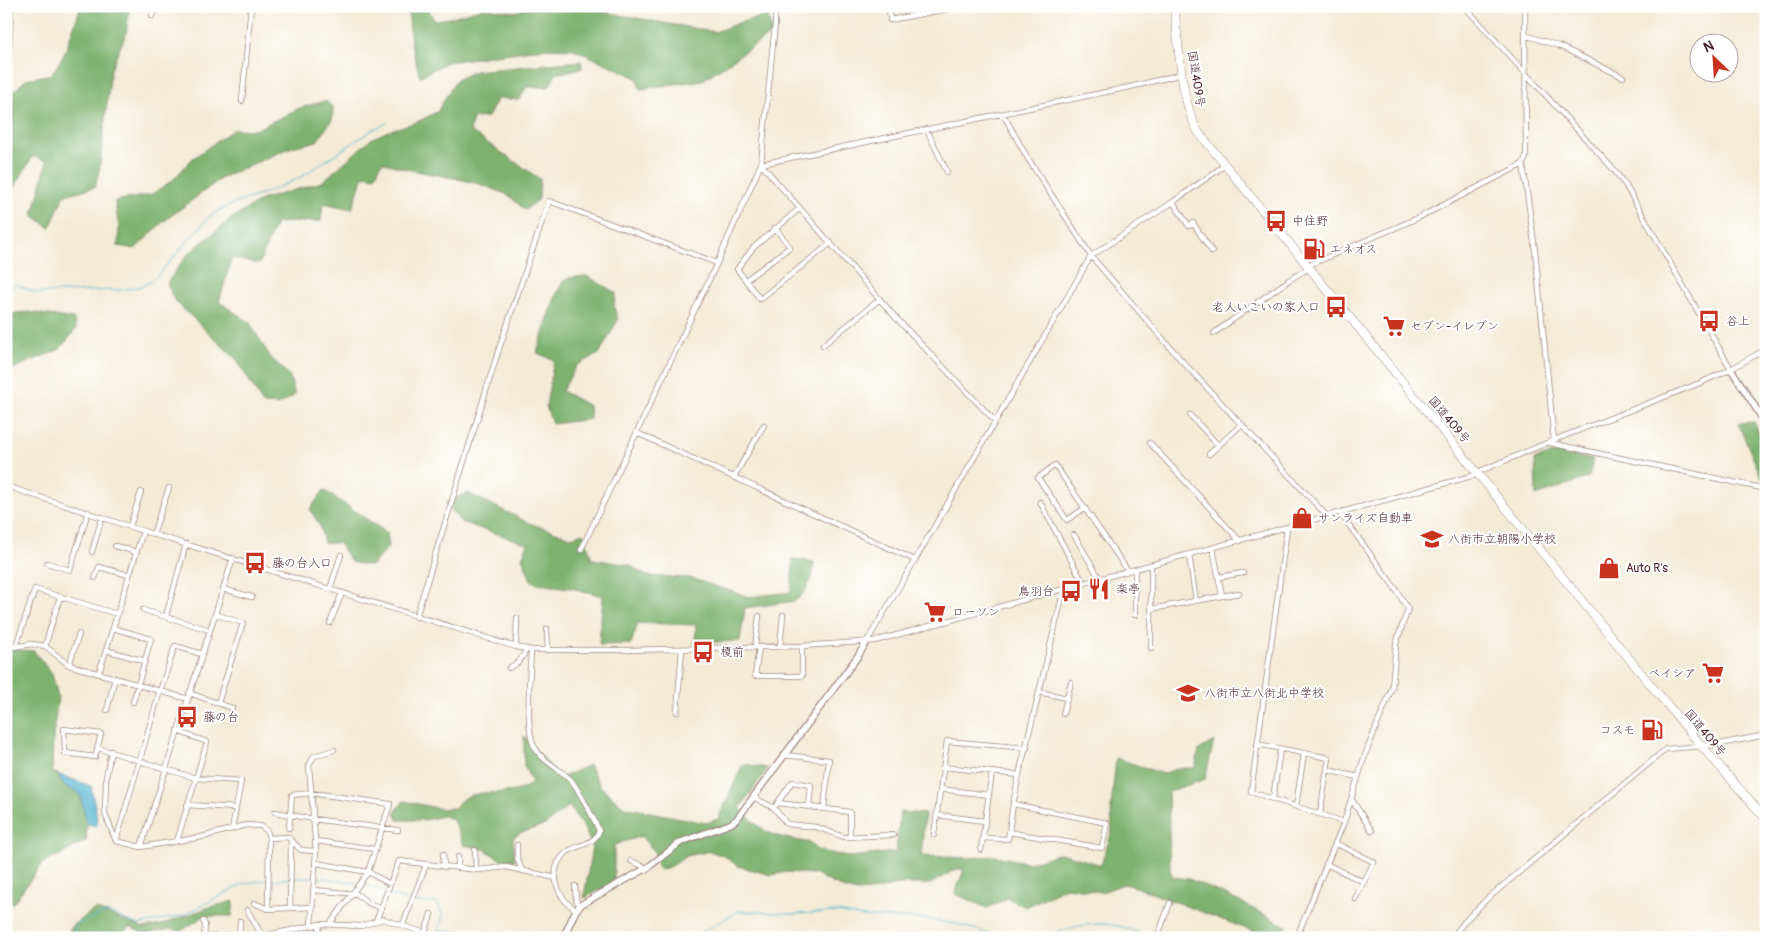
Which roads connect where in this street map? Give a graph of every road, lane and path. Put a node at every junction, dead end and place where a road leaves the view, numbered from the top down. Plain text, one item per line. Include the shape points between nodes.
1 (11, 6) edge
2 (155, 6) edge
3 (251, 6) edge
4 (775, 6) edge
5 (889, 6) edge
6 (1174, 6) edge
7 (1464, 6) edge
8 (1525, 6) edge
9 (960, 7) edge
10 (152, 16) dead end
11 (1525, 35) junction
12 (8, 50) edge
13 (1182, 74) junction
14 (1526, 75) junction
15 (1623, 77) dead end
16 (242, 101) dead end
17 (1003, 114) junction
18 (6, 121) edge
19 (927, 130) junction
20 (761, 164) junction
21 (1523, 164) junction
22 (1225, 165) junction
23 (947, 172) dead end
24 (1173, 202) junction
25 (800, 208) junction
26 (776, 228) junction
27 (831, 243) junction
28 (1212, 252) dead end
29 (1091, 256) junction
30 (717, 264) junction
31 (1308, 267) junction
32 (746, 280) junction
33 (880, 299) junction
34 (1214, 333) dead end
35 (823, 345) dead end
36 (1766, 349) edge
37 (1731, 369) junction
38 (1190, 414) dead end
39 (995, 420) junction
40 (1242, 424) junction
41 (1766, 424) edge
42 (764, 425) dead end
43 (637, 433) junction
44 (1554, 440) junction
45 (1150, 443) dead end
46 (1549, 443) junction
47 (1218, 445) junction
48 (1209, 454) dead end
49 (1478, 473) junction
50 (734, 477) junction
51 (6, 486) edge
52 (169, 488) dead end
53 (1766, 489) edge
54 (140, 492) dead end
55 (1040, 502) dead end
56 (1085, 508) junction
57 (88, 512) junction
58 (1340, 513) junction
59 (1327, 516) junction
60 (102, 517) junction
61 (130, 526) junction
62 (1288, 528) junction
63 (142, 531) junction
64 (153, 534) junction
65 (1074, 535) dead end
66 (1240, 541) junction
67 (186, 544) junction
68 (115, 546) dead end
69 (1213, 548) junction
70 (581, 550) dead end
71 (92, 552) dead end
72 (136, 552) junction
73 (341, 555) dead end
74 (1189, 555) junction
75 (233, 558) junction
76 (915, 560) junction
77 (48, 563) dead end
78 (1151, 565) junction
79 (1135, 569) junction
80 (1128, 571) junction
81 (1242, 573) dead end
82 (129, 575) junction
83 (1218, 577) junction
84 (95, 578) dead end
85 (1100, 579) junction
86 (1084, 584) junction
87 (223, 589) junction
88 (330, 589) junction
89 (1064, 590) junction
90 (342, 593) junction
91 (1239, 593) dead end
92 (1222, 596) junction
93 (60, 597) junction
94 (252, 597) dead end
95 (1196, 601) junction
96 (1151, 609) junction
97 (143, 610) dead end
98 (117, 614) junction
99 (216, 614) junction
100 (783, 615) dead end
101 (1136, 615) dead end
102 (166, 616) junction
103 (416, 616) junction
104 (759, 616) dead end
105 (517, 618) dead end
106 (330, 623) dead end
107 (113, 628) junction
108 (547, 629) dead end
109 (210, 630) junction
110 (78, 634) dead end
111 (866, 643) junction
112 (16, 646) junction
113 (45, 646) junction
114 (802, 646) junction
115 (516, 647) junction
116 (757, 647) junction
117 (780, 647) junction
118 (6, 648) edge
119 (1151, 648) dead end
120 (529, 649) junction
121 (682, 649) junction
122 (106, 650) junction
123 (548, 650) junction
124 (202, 654) junction
125 (144, 661) junction
126 (69, 664) junction
127 (509, 668) dead end
128 (99, 673) junction
129 (115, 678) junction
130 (1071, 682) dead end
131 (138, 684) junction
132 (160, 691) junction
133 (1039, 692) junction
134 (189, 693) junction
135 (1067, 698) junction
136 (188, 699) junction
137 (133, 702) dead end
138 (218, 703) junction
139 (232, 708) dead end
140 (108, 710) dead end
141 (677, 712) dead end
142 (1063, 714) dead end
143 (177, 732) junction
144 (1766, 735) edge
145 (1257, 744) junction
146 (1702, 747) junction
147 (98, 748) junction
148 (1026, 748) junction
149 (1280, 749) junction
150 (334, 750) dead end
151 (111, 751) junction
152 (1304, 753) junction
153 (784, 754) junction
154 (140, 760) junction
155 (944, 767) junction
156 (166, 768) junction
157 (1327, 770) junction
158 (992, 772) junction
159 (1019, 775) junction
160 (1358, 777) junction
161 (195, 778) junction
162 (940, 789) junction
163 (311, 793) junction
164 (989, 795) junction
165 (753, 796) junction
166 (1273, 799) junction
167 (1352, 800) junction
168 (778, 803) junction
169 (1013, 804) junction
170 (187, 805) junction
171 (1296, 806) junction
172 (809, 807) junction
173 (236, 808) junction
174 (774, 808) junction
175 (824, 809) junction
176 (275, 812) dead end
177 (1320, 814) junction
178 (290, 815) junction
179 (937, 815) junction
180 (313, 819) junction
181 (1766, 820) edge
182 (985, 821) junction
183 (1344, 822) junction
184 (289, 828) dead end
185 (383, 828) junction
186 (232, 829) junction
187 (398, 830) dead end
188 (1372, 831) dead end
189 (1009, 832) junction
190 (894, 835) dead end
191 (934, 836) dead end
192 (850, 837) junction
193 (269, 838) junction
194 (983, 838) junction
195 (291, 840) junction
196 (116, 841) junction
197 (177, 841) junction
198 (316, 841) junction
199 (1335, 842) junction
200 (517, 845) dead end
201 (141, 847) junction
202 (375, 849) junction
203 (475, 850) dead end
204 (981, 850) dead end
205 (316, 851) junction
206 (443, 854) dead end
207 (458, 857) dead end
208 (630, 861) dead end
209 (316, 863) junction
210 (1326, 864) junction
211 (426, 865) junction
212 (444, 867) junction
213 (458, 868) junction
214 (648, 868) junction
215 (476, 870) junction
216 (522, 871) junction
217 (368, 872) junction
218 (556, 878) junction
219 (1364, 882) junction
220 (390, 884) junction
221 (575, 886) dead end
222 (314, 890) junction
223 (353, 893) junction
224 (1355, 899) dead end
225 (254, 903) dead end
226 (1170, 904) dead end
227 (313, 907) junction
228 (290, 908) junction
229 (381, 908) junction
230 (578, 908) junction
231 (268, 909) junction
232 (247, 910) dead end
233 (432, 914) dead end
234 (203, 921) dead end
235 (240, 921) dead end
236 (376, 921) junction
237 (320, 924) junction
238 (330, 924) junction
239 (403, 924) junction
240 (311, 926) junction
241 (1300, 929) dead end
242 (239, 937) edge
243 (263, 937) edge
244 (204, 938) edge
245 (318, 938) edge
246 (563, 938) edge
247 (1157, 938) edge
248 (1452, 938) edge

1 - 12 street
2 - 10 street
3 - 16 street
4 - 20 street
5 - 9 street via 890,20
6 - 13 highway, 国道409号
7 - 14 street
8 - 11 street
11 - 14 street
11 - 15 street via 1558,46
12 - 18 street
13 - 17 street
13 - 22 highway, 国道409号 via 1193,123
14 - 21 street via 1526,157
14 - 37 street via 1603,156 1622,181
17 - 19 street
17 - 29 street
19 - 20 street
19 - 23 street
20 - 25 street
20 - 30 street
21 - 31 street via 1420,217
21 - 44 street
22 - 24 street
22 - 31 highway, 国道409号
24 - 28 street via 1189,226 1193,223
24 - 29 street
25 - 26 street
25 - 27 street
26 - 32 street via 752,248 737,269
26 - 32 street via 790,247
27 - 32 street via 760,299
27 - 33 street
29 - 39 street
29 - 40 street via 1182,361
30 - 43 street
30 - 103 street via 549,201 495,361
31 - 34 street
31 - 49 highway, 国道409号
33 - 35 street
33 - 39 street
36 - 37 street
37 - 41 street
37 - 44 street
38 - 47 street
39 - 76 street
40 - 47 street
40 - 59 street
42 - 50 street
43 - 50 street
43 - 70 street
44 - 46 street
45 - 66 street
46 - 49 street
46 - 53 street
47 - 48 street
49 - 58 street
49 - 146 highway, 国道409号
50 - 76 street
51 - 57 street
52 - 64 street
54 - 61 street
55 - 86 street
56 - 56 street via 1067,520 1038,478 1055,465
56 - 80 street
57 - 60 street
57 - 77 street via 70,570
58 - 59 street
58 - 160 street via 1408,609 1396,644 1392,688
59 - 62 street
60 - 61 street
60 - 71 street
61 - 63 street
62 - 66 street
62 - 145 street
63 - 64 street
63 - 72 street
64 - 67 street
65 - 85 street
66 - 69 street
67 - 75 street
67 - 102 street
68 - 72 street
69 - 74 street
69 - 83 street
72 - 82 street
73 - 88 street
74 - 78 street
74 - 95 street
75 - 87 street
75 - 88 street
76 - 111 street
78 - 79 street
78 - 96 street
79 - 80 street
79 - 101 street
80 - 85 street
81 - 83 street
82 - 84 street via 99,567
82 - 98 street
83 - 92 street
85 - 86 street
86 - 89 street
87 - 94 street
87 - 99 street
88 - 90 street
89 - 111 street
89 - 133 street
90 - 103 street
90 - 106 street
91 - 92 street
92 - 95 street
93 - 98 street
93 - 112 street via 35,589
93 - 113 street
95 - 96 street
96 - 119 street
97 - 102 street
98 - 107 street
99 - 109 street
99 - 138 street via 244,623
100 - 117 street
102 - 109 street
103 - 115 street
104 - 116 street
105 - 115 street
107 - 122 street
107 - 125 street via 151,639
108 - 123 street
109 - 124 street
110 - 126 street
111 - 114 street
111 - 153 street
112 - 113 street
112 - 118 street
113 - 126 street
114 - 116 street via 802,676 755,676
114 - 117 street
115 - 120 street
116 - 117 street
116 - 121 street
120 - 123 street
120 - 127 street
120 - 218 street via 530,720 534,747 577,788 599,831 592,840 567,852 558,864
121 - 123 street
121 - 141 street
122 - 125 street
122 - 128 street
124 - 132 street via 175,646
124 - 134 street
125 - 131 street
126 - 128 street
128 - 129 street
129 - 131 street
129 - 140 street
130 - 135 street
131 - 132 street
131 - 137 street
132 - 136 street
132 - 154 street
133 - 135 street
133 - 148 street
134 - 136 street
134 - 138 street
135 - 142 street
136 - 143 street
138 - 139 street
143 - 156 street
143 - 161 street via 207,742
144 - 146 street
145 - 149 street
145 - 166 street via 1251,792
146 - 181 highway, 国道409号
146 - 248 street via 1666,749 1487,899
147 - 147 street via 101,734 64,729 65,753 95,757
147 - 151 street
148 - 155 street via 948,742
148 - 159 street
149 - 152 street
149 - 166 street
150 - 163 street via 314,756 309,766
151 - 154 street
151 - 196 street via 106,777 105,814
152 - 157 street via 1329,758
152 - 171 street
153 - 165 street
153 - 175 street via 829,760
154 - 156 street
154 - 196 street
155 - 158 street
155 - 162 street
156 - 161 street
156 - 201 street
157 - 160 street
157 - 177 street
158 - 159 street
158 - 164 street
159 - 169 street
160 - 167 street
161 - 170 street
161 - 173 street via 241,781
162 - 164 street
162 - 179 street
163 - 178 street via 292,795
163 - 180 street
163 - 185 street via 390,804
164 - 182 street
165 - 174 street
165 - 214 street via 730,824 681,842
166 - 171 street
167 - 183 street
167 - 188 street
168 - 172 street
168 - 172 street via 792,782 812,785
168 - 174 street
169 - 189 street
169 - 189 street via 1107,823 1102,848
170 - 173 street
170 - 197 street
171 - 177 street
172 - 175 street
173 - 186 street
174 - 192 street via 788,824 816,827
175 - 192 street via 850,812
176 - 178 street
177 - 183 street
178 - 180 street
178 - 184 street
179 - 182 street
179 - 191 street
180 - 185 street
180 - 198 street
182 - 194 street
183 - 199 street
185 - 187 street
185 - 202 street
186 - 193 street via 246,825 261,826
186 - 197 street
189 - 194 street via 1008,839
190 - 192 street
193 - 195 street via 288,837
193 - 231 street
194 - 204 street
195 - 205 street via 301,850
195 - 228 street
196 - 201 street
197 - 201 street
198 - 202 street
198 - 205 street
199 - 210 street
199 - 219 street via 1374,862
200 - 216 street via 516,857
202 - 217 street
203 - 215 street
205 - 209 street
206 - 212 street
207 - 213 street
208 - 214 street
209 - 217 street
209 - 222 street
210 - 219 street
210 - 241 street
211 - 212 street
211 - 220 street via 399,861
211 - 239 street
212 - 213 street
213 - 215 street
214 - 230 street
215 - 216 street via 506,867
216 - 218 street
217 - 220 street
217 - 223 street
218 - 230 street via 560,894 570,906
219 - 224 street
220 - 229 street
221 - 230 street
222 - 223 street
222 - 227 street
223 - 229 street
223 - 238 street
225 - 231 street
226 - 247 street
227 - 228 street
227 - 240 street
228 - 231 street
229 - 236 street
230 - 246 street
232 - 243 street
233 - 239 street via 425,933
234 - 244 street
235 - 242 street
236 - 238 street via 361,926
236 - 239 street via 383,919
237 - 238 street
237 - 240 street
237 - 245 street
240 - 243 street
242 - 244 street

